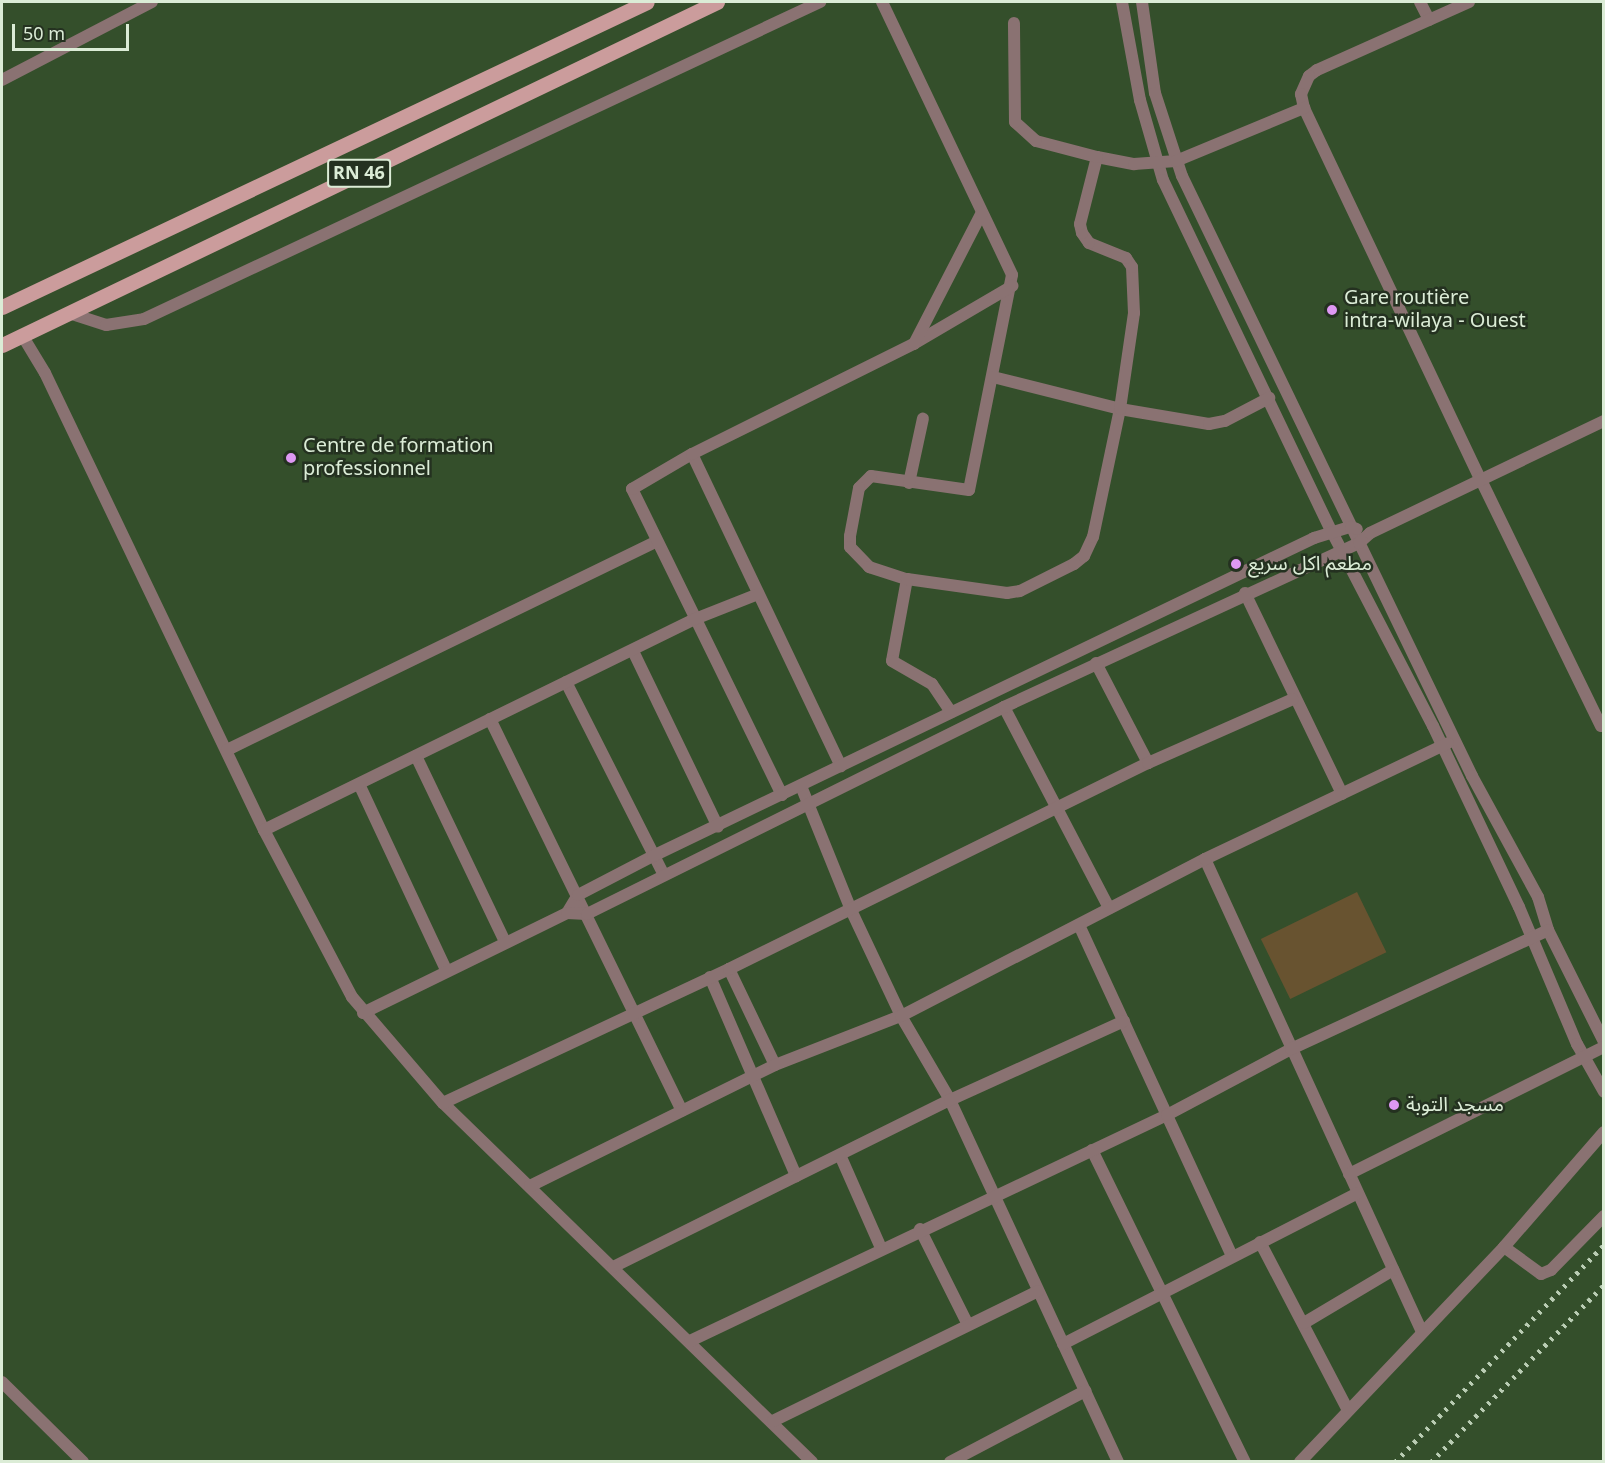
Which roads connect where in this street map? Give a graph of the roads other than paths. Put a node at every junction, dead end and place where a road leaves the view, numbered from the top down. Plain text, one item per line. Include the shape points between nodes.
1 (152, 2) edge
2 (647, 2) edge
3 (717, 2) edge
4 (819, 2) edge
5 (882, 2) edge
6 (1122, 2) edge
7 (1142, 2) edge
8 (1420, 2) edge
9 (1468, 2) edge
10 (1429, 20) junction
11 (1014, 23) dead end
12 (2, 80) edge
13 (1304, 108) junction
14 (1097, 157) junction
15 (1176, 161) junction
16 (1157, 165) junction
17 (982, 212) junction
18 (1012, 286) junction
19 (2, 307) edge
20 (69, 313) junction
21 (22, 335) junction
22 (914, 344) junction
23 (2, 345) edge
24 (993, 377) junction
25 (1269, 398) junction
26 (1120, 409) junction
27 (923, 418) dead end
28 (1604, 421) edge
29 (692, 454) junction
30 (1480, 478) junction
31 (909, 483) junction
32 (1351, 527) junction
33 (1332, 532) junction
34 (1370, 533) junction
35 (656, 542) junction
36 (1359, 543) junction
37 (1342, 550) junction
38 (907, 579) junction
39 (1245, 593) junction
40 (758, 594) junction
41 (695, 619) junction
42 (633, 651) junction
43 (1096, 663) junction
44 (566, 682) junction
45 (1293, 699) junction
46 (1004, 707) junction
47 (951, 712) junction
48 (490, 720) junction
49 (1601, 726) dead end
50 (1454, 739) junction
51 (1442, 746) junction
52 (227, 750) junction
53 (416, 756) junction
54 (1148, 763) junction
55 (841, 766) junction
56 (359, 784) junction
57 (801, 786) junction
58 (1342, 794) junction
59 (782, 795) junction
60 (808, 802) junction
61 (1054, 808) junction
62 (718, 827) junction
63 (264, 830) junction
64 (653, 856) junction
65 (1205, 859) junction
66 (663, 873) junction
67 (578, 895) junction
68 (1109, 908) junction
69 (851, 910) junction
70 (567, 913) junction
71 (587, 914) junction
72 (1078, 925) junction
73 (1548, 930) junction
74 (1532, 940) junction
75 (505, 942) junction
76 (729, 969) junction
77 (446, 970) junction
78 (710, 977) junction
79 (635, 1012) junction
80 (363, 1013) junction
81 (901, 1016) junction
82 (1124, 1021) junction
83 (1604, 1042) edge
84 (1604, 1047) edge
85 (1291, 1049) junction
86 (1583, 1054) junction
87 (775, 1065) junction
88 (753, 1076) junction
89 (1604, 1092) edge
90 (950, 1100) junction
91 (443, 1103) junction
92 (682, 1111) junction
93 (1167, 1115) junction
94 (1604, 1132) edge
95 (1092, 1150) junction
96 (840, 1155) junction
97 (1349, 1174) junction
98 (796, 1176) junction
99 (530, 1186) junction
100 (992, 1194) junction
101 (1358, 1194) junction
102 (1604, 1216) edge
103 (920, 1229) junction
104 (1260, 1242) junction
105 (1504, 1247) junction
106 (881, 1248) junction
107 (1232, 1256) junction
108 (613, 1267) junction
109 (1394, 1270) junction
110 (1038, 1291) junction
111 (1164, 1293) junction
112 (1304, 1323) junction
113 (968, 1325) junction
114 (1421, 1330) junction
115 (690, 1341) junction
116 (1063, 1344) junction
117 (2, 1382) edge
118 (1085, 1391) junction
119 (1348, 1410) junction
120 (772, 1421) junction
121 (83, 1461) edge
122 (812, 1461) edge
123 (950, 1461) edge
124 (1118, 1461) edge
125 (1245, 1461) edge
126 (1300, 1461) edge

1 - 12 street
2 - 19 main road, RN 46
3 - 20 main road, RN 46
4 - 20 street via 144,319 106,325
5 - 17 street
6 - 16 street
7 - 15 street via 1155,93
8 - 10 street
9 - 10 street
10 - 13 street via 1309,76 1301,94
11 - 14 street via 1014,115 1019,129 1036,141
13 - 15 street
13 - 30 street
14 - 16 street
14 - 26 street via 1080,224 1082,233 1089,243 1126,258 1132,267 1135,294
15 - 16 street
15 - 32 street
16 - 25 street via 1201,264
17 - 18 street via 1005,255
17 - 22 street
18 - 22 street
18 - 24 street
20 - 21 main road, RN 46
21 - 23 main road, RN 46
21 - 52 street via 45,373
22 - 29 street
24 - 26 street
24 - 31 street via 969,490
25 - 26 street via 1225,421 1209,424
25 - 33 street
26 - 38 street via 1093,537 1074,564 1020,591 1007,593
27 - 31 street
28 - 30 street
29 - 35 street via 632,489
29 - 40 street
30 - 34 street
30 - 49 street
31 - 38 street via 871,476 865,480 850,536 850,547 869,567
32 - 33 street
32 - 34 street
32 - 36 street
33 - 37 street
33 - 47 street
34 - 36 street
35 - 41 street
35 - 52 street
36 - 37 street
36 - 50 street
37 - 39 street
37 - 51 street
38 - 47 street via 892,661 932,684
39 - 43 street
39 - 45 street
40 - 41 street
40 - 55 street
41 - 42 street
41 - 59 street
42 - 44 street
42 - 62 street
43 - 46 street
43 - 54 street
44 - 48 street
44 - 64 street
45 - 54 street
45 - 58 street
46 - 60 street
46 - 61 street
47 - 55 street
48 - 53 street
48 - 67 street
50 - 51 street
50 - 73 street via 1538,897
51 - 58 street
51 - 74 street
52 - 63 street
53 - 56 street
53 - 75 street
54 - 61 street
55 - 57 street
56 - 63 street
56 - 77 street
57 - 59 street
57 - 60 street
58 - 65 street
59 - 62 street
60 - 66 street
60 - 69 street
61 - 68 street
61 - 69 street
62 - 64 street
63 - 80 street
64 - 66 street
64 - 67 street
65 - 68 street
65 - 85 street
66 - 71 street
67 - 70 street
67 - 71 street
68 - 72 street
69 - 76 street
69 - 81 street
70 - 71 street
70 - 75 street
71 - 79 street
72 - 81 street
72 - 82 street
73 - 74 street
73 - 83 street
74 - 85 street
74 - 86 street
75 - 77 street
76 - 78 street
76 - 87 street
77 - 80 street
78 - 79 street
78 - 88 street
79 - 91 street
79 - 92 street
80 - 91 street
81 - 87 street
81 - 90 street
82 - 90 street
82 - 93 street
84 - 86 street
85 - 93 street
85 - 97 street
86 - 89 street
86 - 97 street
87 - 88 street
88 - 92 street
88 - 98 street
90 - 96 street
90 - 100 street
91 - 99 street
92 - 99 street
93 - 95 street
93 - 107 street
94 - 105 street
95 - 100 street
95 - 111 street
96 - 98 street
96 - 106 street
97 - 101 street
98 - 108 street
99 - 108 street
100 - 103 street
100 - 110 street
101 - 104 street
101 - 109 street
102 - 105 street via 1551,1270 1541,1274
103 - 106 street
103 - 113 street
104 - 107 street
104 - 112 street
105 - 114 street
106 - 115 street
107 - 111 street
108 - 115 street
109 - 112 street
109 - 114 street
110 - 113 street
110 - 116 street
111 - 116 street
111 - 125 street
112 - 119 street
113 - 120 street
114 - 119 street
115 - 120 street
116 - 118 street
117 - 121 street
118 - 123 street
118 - 124 street
119 - 126 street
120 - 122 street

